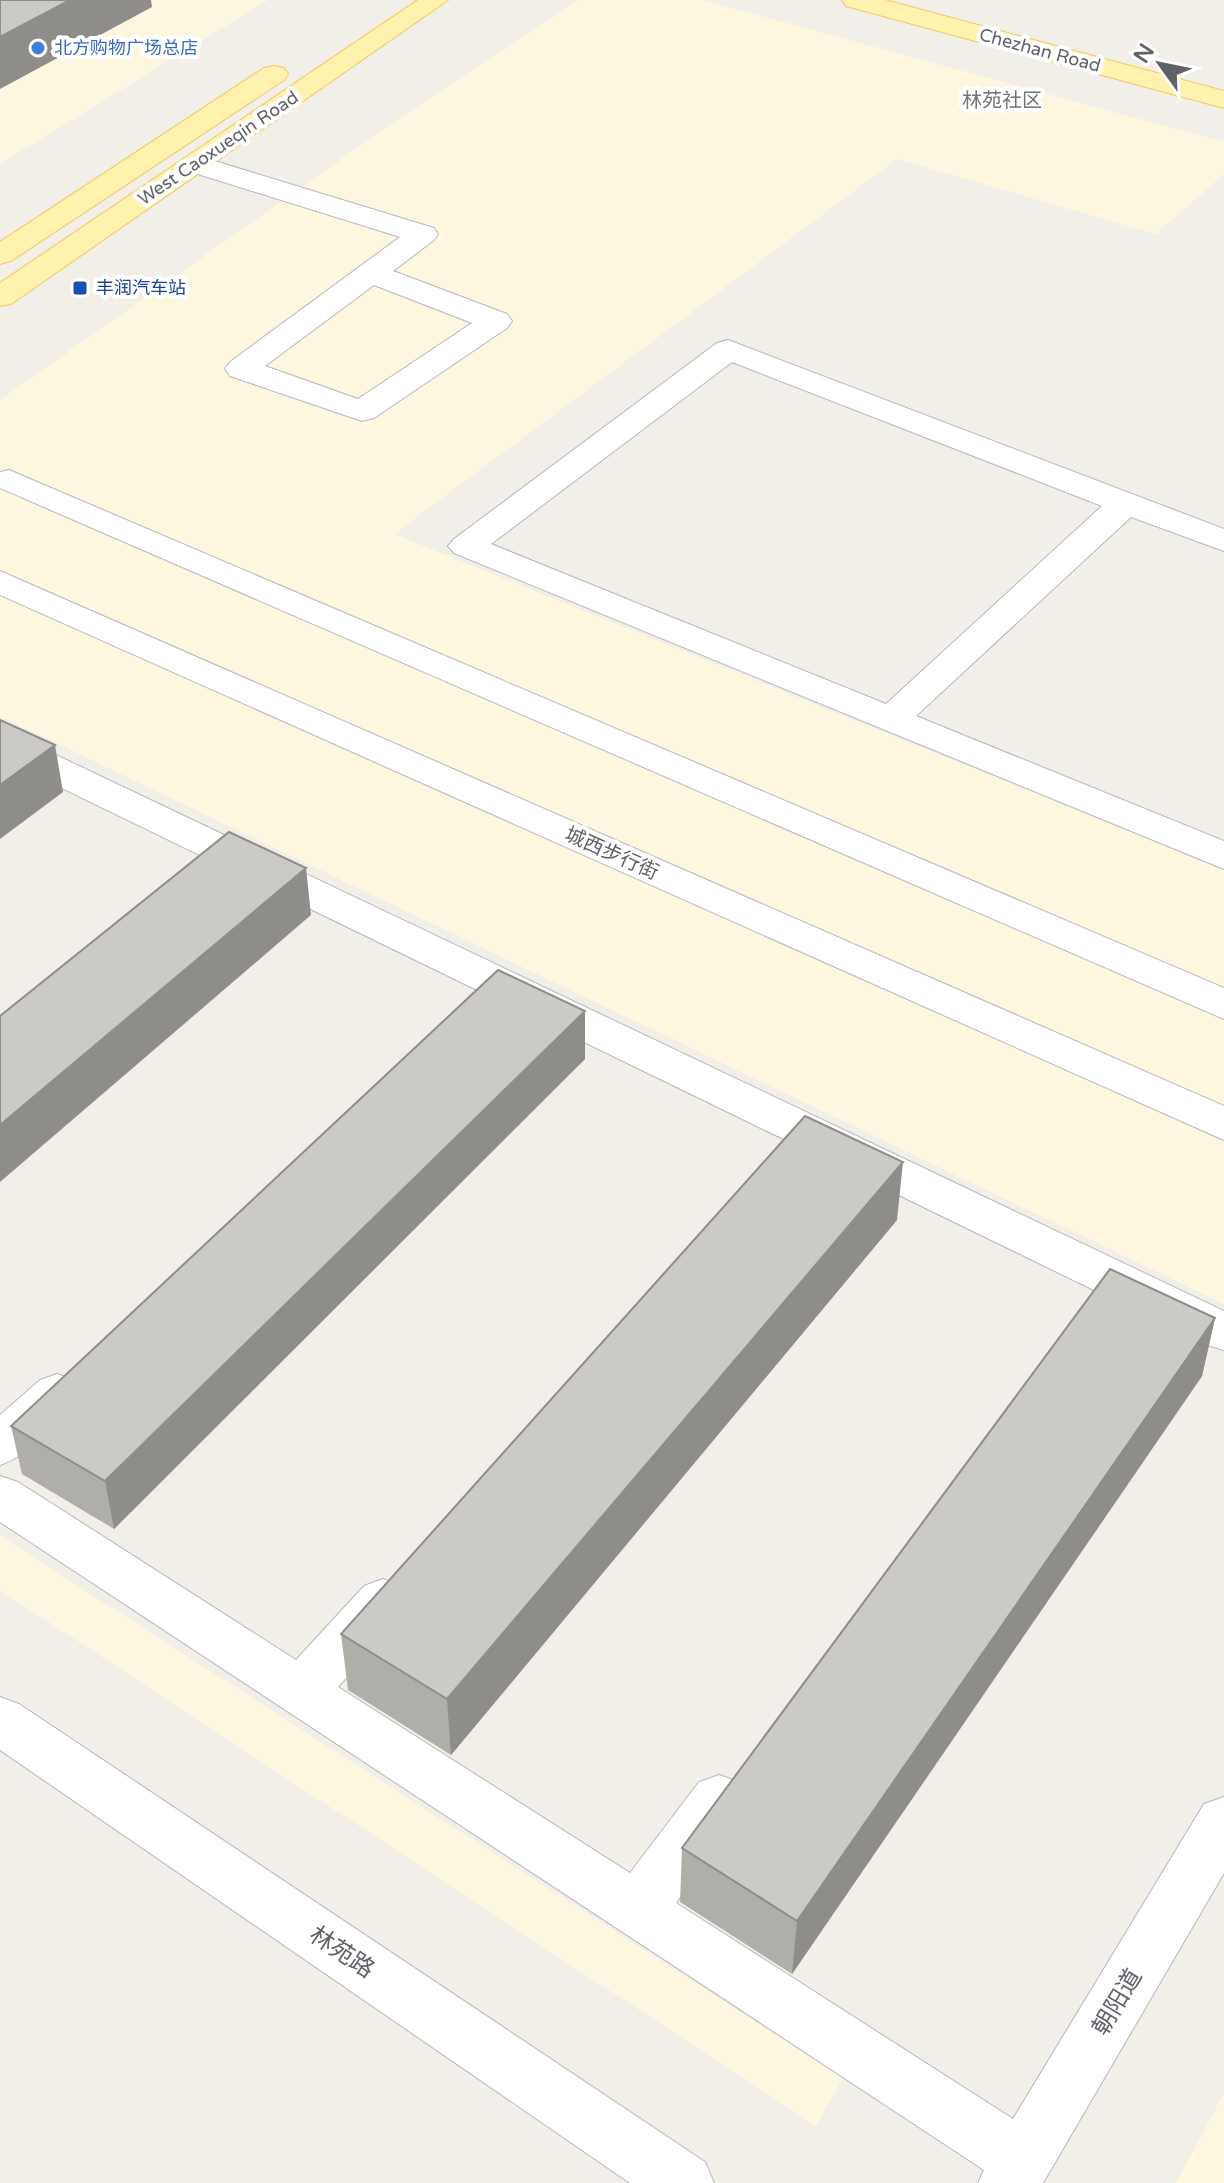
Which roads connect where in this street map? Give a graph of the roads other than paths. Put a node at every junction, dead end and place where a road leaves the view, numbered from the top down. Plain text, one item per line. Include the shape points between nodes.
1 (435, 0) edge
2 (855, 0) edge
3 (952, 0) edge
4 (983, 8) dead end
5 (293, 62) dead end
6 (1224, 100) edge
7 (195, 164) junction
8 (0, 255) edge
9 (371, 273) junction
10 (0, 297) edge
11 (3, 480) edge
12 (1126, 503) junction
13 (1224, 541) edge
14 (0, 582) edge
15 (890, 720) junction
16 (0, 743) edge
17 (228, 853) junction
18 (1224, 856) edge
19 (192, 882) edge
20 (502, 985) junction
21 (1224, 1005) edge
22 (467, 1017) edge
23 (1224, 1124) edge
24 (1224, 1332) edge
25 (82, 1370) edge
26 (0, 1445) edge
27 (0, 1496) edge
28 (417, 1563) edge
29 (301, 1691) junction
30 (0, 1720) edge
31 (750, 1757) edge
32 (1224, 1822) edge
33 (637, 1909) junction
34 (1016, 2171) edge
35 (683, 2183) edge

1 - 7 main road, West Caoxueqin Road
2 - 6 main road, Chezhan Road
3 - 4 main road, Chezhan Road
5 - 8 main road, West Caoxueqin Road
7 - 9 street via 423,234
7 - 10 main road, West Caoxueqin Road
9 - 9 street via 335,299 241,369 362,411 496,321
11 - 21 street
12 - 13 street
12 - 15 street
12 - 15 street via 728,350 466,546
14 - 23 street, 城西步行街
15 - 18 street
16 - 17 street
17 - 19 street
17 - 20 street
20 - 22 street
20 - 24 street via 793,1150 1093,1295
25 - 26 street
27 - 29 street
28 - 29 street
29 - 33 street
30 - 35 street, 林苑路
31 - 33 street
32 - 34 street, 朝阳道
33 - 34 street

